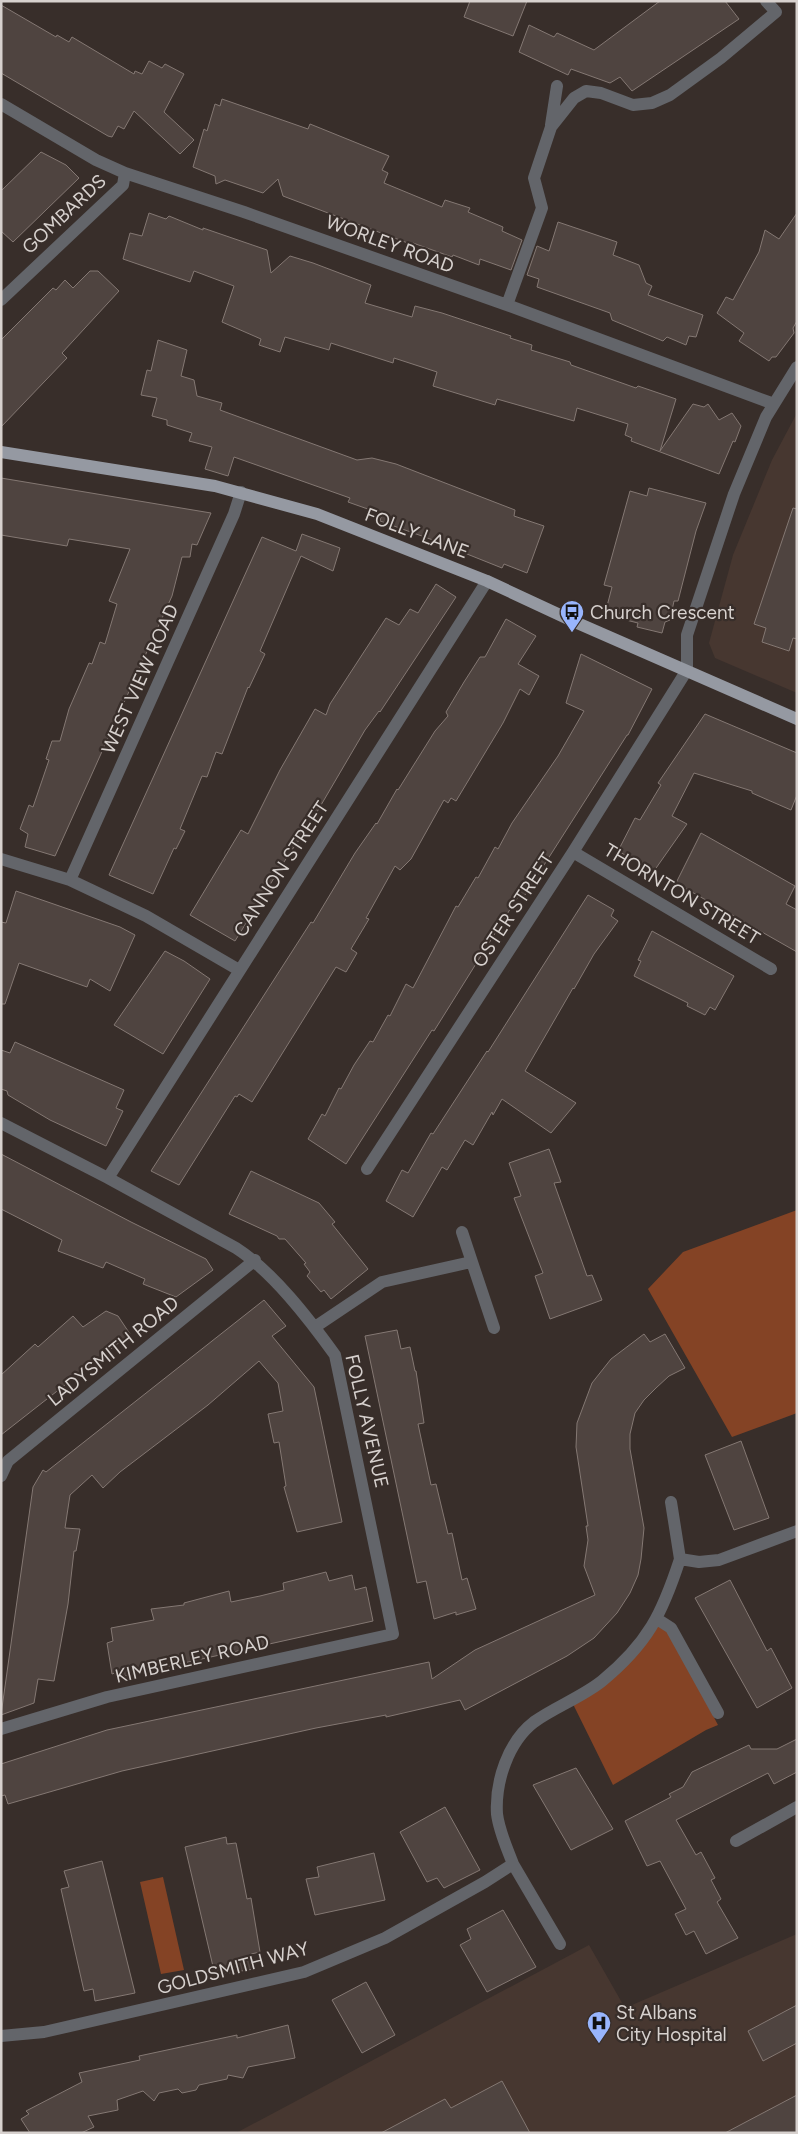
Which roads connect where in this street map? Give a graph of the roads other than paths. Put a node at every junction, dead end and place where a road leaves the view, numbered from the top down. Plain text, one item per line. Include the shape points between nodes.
1 (766, 1) edge
2 (557, 86) dead end
3 (1, 104) edge
4 (551, 127) junction
5 (125, 173) junction
6 (1, 300) edge
7 (507, 305) junction
8 (797, 367) edge
9 (774, 404) junction
10 (1, 452) edge
11 (241, 492) junction
12 (487, 581) junction
13 (687, 670) junction
14 (797, 719) edge
15 (573, 852) junction
16 (1, 859) edge
17 (70, 880) junction
18 (772, 969) dead end
19 (239, 970) junction
20 (1, 1123) edge
21 (367, 1168) dead end
22 (108, 1178) junction
23 (462, 1232) dead end
24 (255, 1260) junction
25 (471, 1262) junction
26 (315, 1327) junction
27 (494, 1328) dead end
28 (1, 1476) edge
29 (671, 1502) dead end
30 (797, 1531) edge
31 (680, 1559) junction
32 (657, 1619) junction
33 (393, 1634) joint
34 (718, 1712) dead end
35 (1, 1729) edge
36 (797, 1808) edge
37 (736, 1841) dead end
38 (513, 1864) junction
39 (560, 1944) dead end
40 (1, 2036) edge

1 - 4 street via 776,12 670,95 652,104 633,105 586,91 574,98
2 - 4 street
3 - 5 street, WORLEY ROAD via 96,160
4 - 7 street via 534,178 542,208
5 - 6 street, GOMBARDS via 123,184
5 - 7 street, WORLEY ROAD
7 - 9 street, WORLEY ROAD
8 - 9 street
9 - 13 street via 734,494 687,635
10 - 11 main road, FOLLY LANE
11 - 12 main road, FOLLY LANE via 317,514
11 - 17 street, WEST VIEW ROAD
12 - 13 main road, FOLLY LANE
12 - 19 street, CANNON STREET
13 - 14 main road, FOLLY LANE
13 - 15 street, OSTER STREET
15 - 18 street, THORNTON STREET
15 - 21 street, OSTER STREET
16 - 17 street
17 - 19 street via 146,916
19 - 22 street, CANNON STREET
20 - 22 street, FOLLY AVENUE
22 - 24 street, FOLLY AVENUE
23 - 25 street
24 - 26 street, FOLLY AVENUE
24 - 28 street, LADYSMITH ROAD via 8,1461
25 - 26 street via 382,1282
25 - 27 street
26 - 33 street, FOLLY AVENUE via 335,1354
29 - 31 street
30 - 31 street via 719,1560 699,1562
31 - 32 street
32 - 34 street via 670,1628
32 - 38 street via 639,1645 600,1682 520,1734 497,1795 498,1815
33 - 35 street, KIMBERLEY ROAD via 107,1697
36 - 37 street
38 - 39 street
38 - 40 street, GOLDSMITH WAY via 384,1938 304,1972 44,2032

